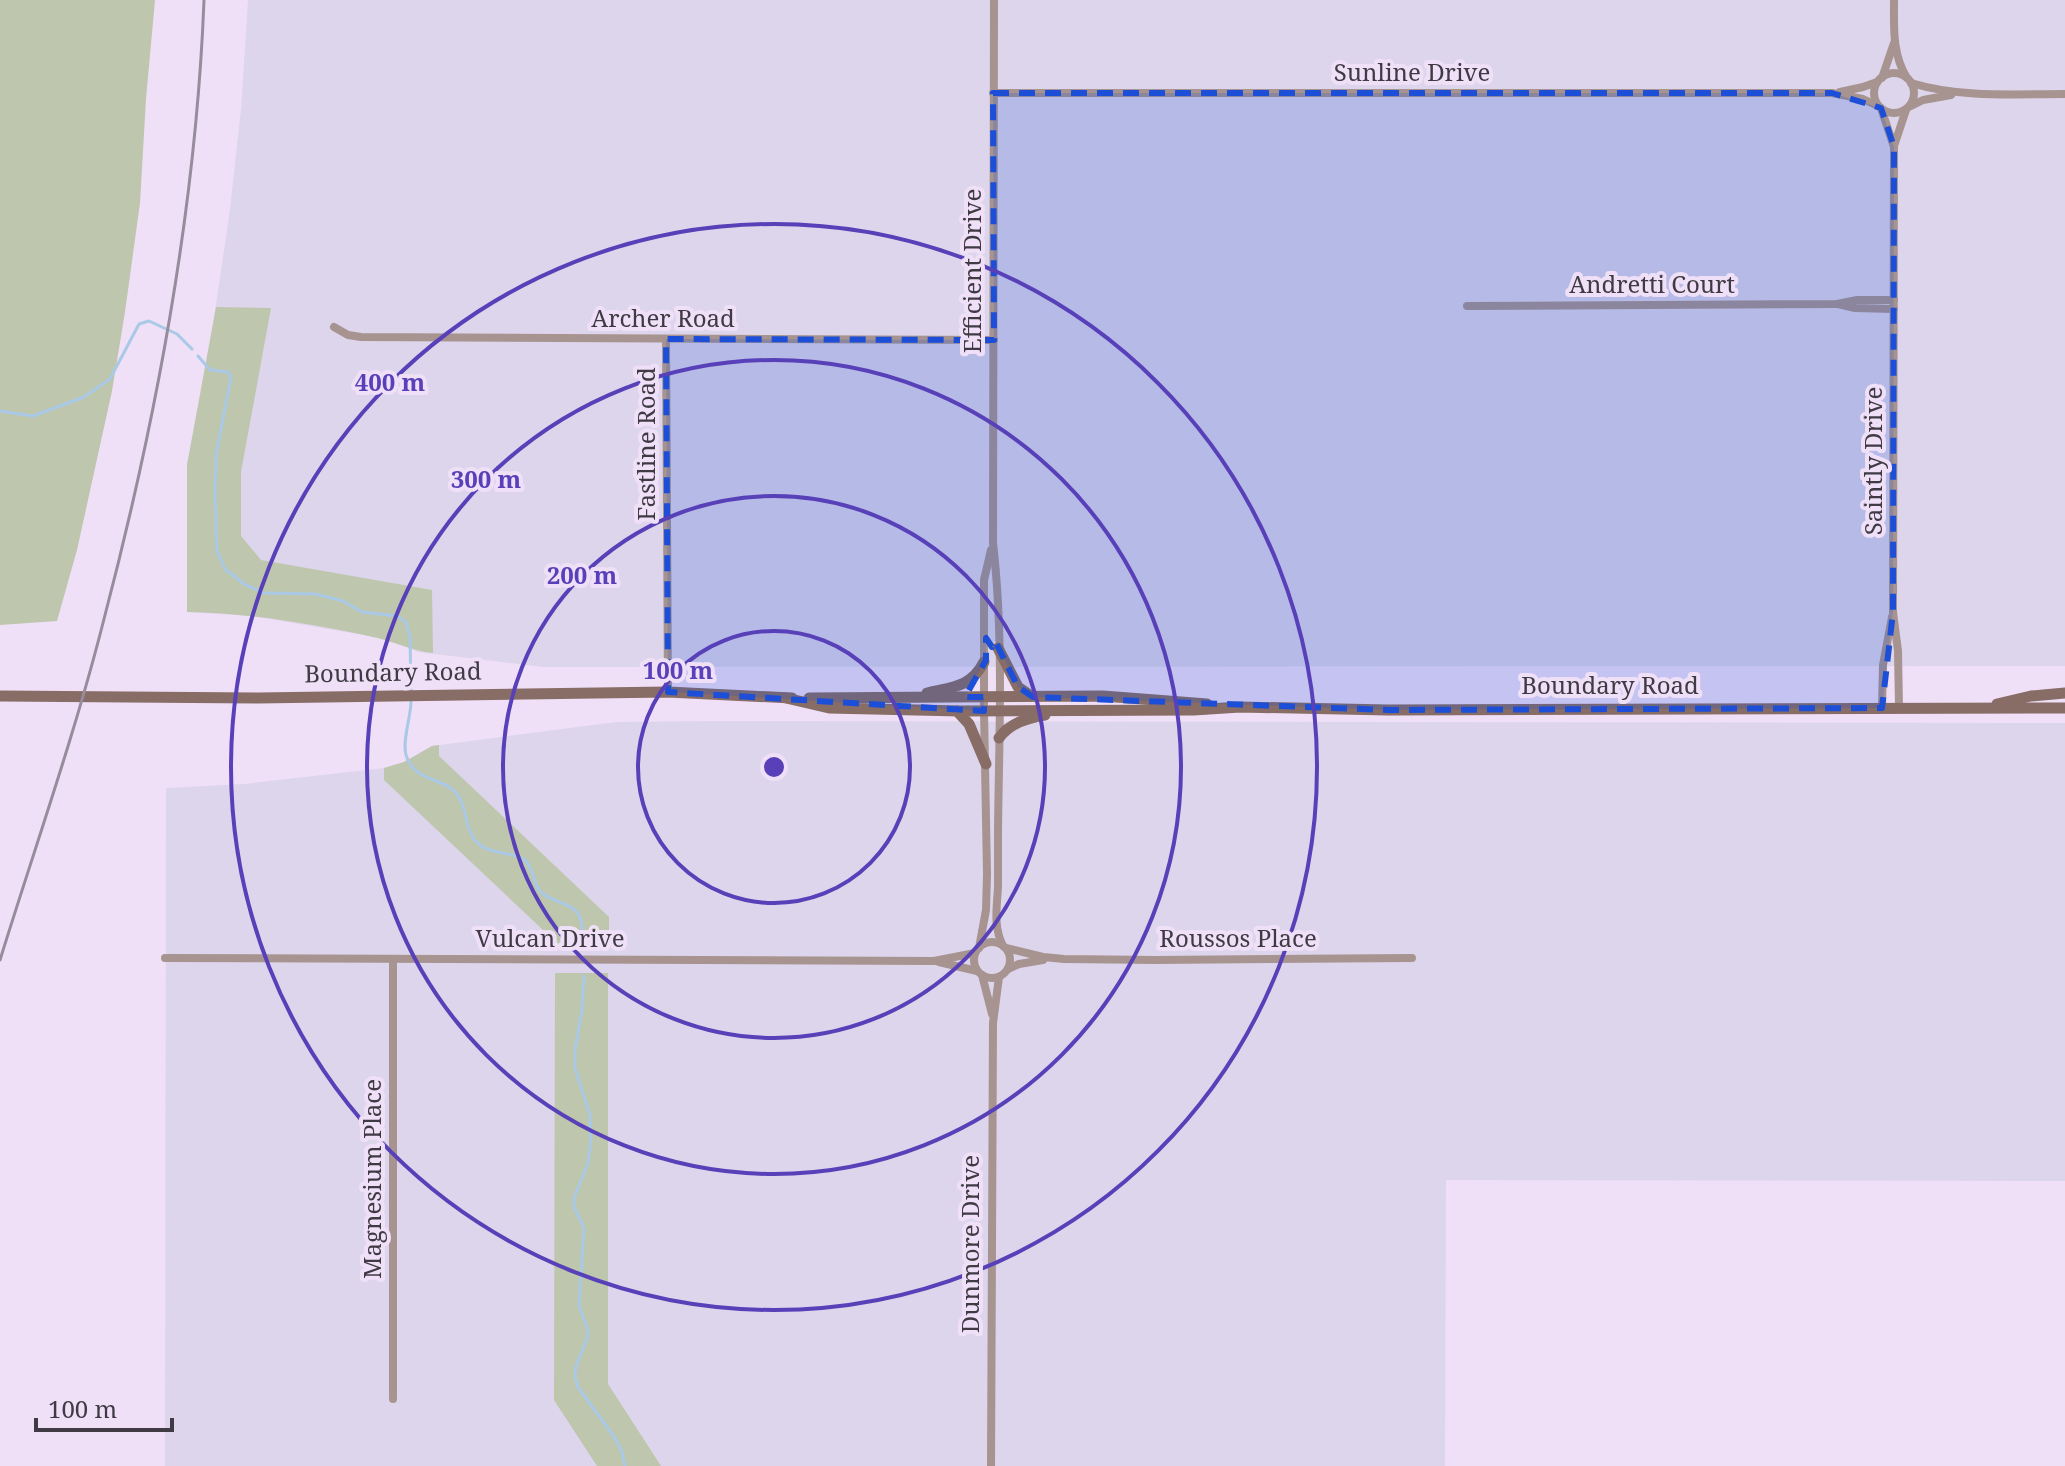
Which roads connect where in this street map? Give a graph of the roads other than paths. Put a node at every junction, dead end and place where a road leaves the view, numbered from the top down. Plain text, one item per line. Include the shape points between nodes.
1 (994, 0) edge
2 (1894, 0) edge
3 (1894, 42) junction
4 (1880, 79) junction
5 (1909, 81) junction
6 (993, 93) junction
7 (1832, 93) junction
8 (1960, 94) junction
9 (2065, 94) edge
10 (1881, 108) junction
11 (1907, 108) junction
12 (1894, 147) junction
13 (1894, 304) junction
14 (1467, 306) dead end
15 (334, 327) dead end
16 (666, 339) junction
17 (994, 340) junction
18 (993, 543) junction
19 (1893, 612) junction
20 (998, 648) junction
21 (984, 662) junction
22 (668, 692) junction
23 (2065, 693) edge
24 (0, 696) edge
25 (984, 697) junction
26 (1033, 697) junction
27 (786, 698) junction
28 (902, 698) junction
29 (999, 704) junction
30 (1240, 707) junction
31 (1980, 707) junction
32 (1882, 708) junction
33 (1899, 708) junction
34 (2065, 708) edge
35 (1069, 710) junction
36 (957, 711) junction
37 (984, 711) junction
38 (999, 738) junction
39 (986, 764) junction
40 (1004, 947) junction
41 (977, 950) junction
42 (165, 958) dead end
43 (1412, 958) dead end
44 (393, 959) junction
45 (1064, 959) junction
46 (934, 961) junction
47 (1008, 969) junction
48 (979, 973) junction
49 (999, 977) junction
50 (993, 1023) junction
51 (393, 1399) dead end
52 (991, 1466) edge

1 - 6 street, Efficient Drive
2 - 3 street
3 - 4 street
3 - 5 street
4 - 5 street via 1893,74
4 - 7 street, Sunline Drive
4 - 10 street via 1874,92
5 - 8 street
5 - 11 street via 1914,96
6 - 7 street, Sunline Drive
6 - 17 street, Efficient Drive
7 - 10 street, Sunline Drive
8 - 9 street
8 - 11 street
10 - 11 street via 1893,113
10 - 12 street, Saintly Drive
11 - 12 street, Saintly Drive
12 - 13 street, Saintly Drive
13 - 14 street, Andretti Court
13 - 19 street, Saintly Drive
15 - 16 street, Archer Road via 361,337
16 - 17 street, Archer Road
16 - 22 street, Fastline Road
17 - 18 street, Efficient Drive
18 - 20 street, Efficient Drive
18 - 21 street, Efficient Drive via 984,580
19 - 32 street, Saintly Drive
19 - 33 street, Saintly Drive
20 - 26 main road via 1018,687
20 - 29 street, Efficient Drive
21 - 25 street, Efficient Drive
21 - 28 main road via 967,683
22 - 24 main road, Boundary Road
22 - 27 main road, Boundary Road
23 - 31 main road, Boundary Road
25 - 28 main road, Boundary Road
25 - 29 main road, Boundary Road
25 - 37 street
26 - 29 main road, Boundary Road
26 - 30 main road, Boundary Road via 1103,696
27 - 28 main road, Boundary Road
27 - 36 main road, Boundary Road via 829,708
29 - 35 main road, Boundary Road
29 - 37 main road, Boundary Road
29 - 38 street
30 - 32 main road, Boundary Road
30 - 35 main road, Boundary Road
31 - 33 main road, Boundary Road
31 - 34 main road, Boundary Road
32 - 33 main road, Boundary Road
35 - 38 main road via 1030,718
36 - 37 main road, Boundary Road
36 - 39 main road via 969,724
37 - 39 street
38 - 40 street via 995,922
39 - 41 street via 986,910
40 - 41 street via 988,943
40 - 45 street, Roussos Place
40 - 47 street
41 - 46 street, Vulcan Drive
41 - 48 street via 974,965
42 - 44 street, Vulcan Drive
43 - 45 street, Roussos Place
44 - 46 street, Vulcan Drive
44 - 51 street, Magnesium Place
45 - 47 street, Roussos Place
46 - 48 street, Vulcan Drive
47 - 49 street
48 - 49 street
48 - 50 street, Dunmore Drive
49 - 50 street, Dunmore Drive
50 - 52 street, Dunmore Drive

